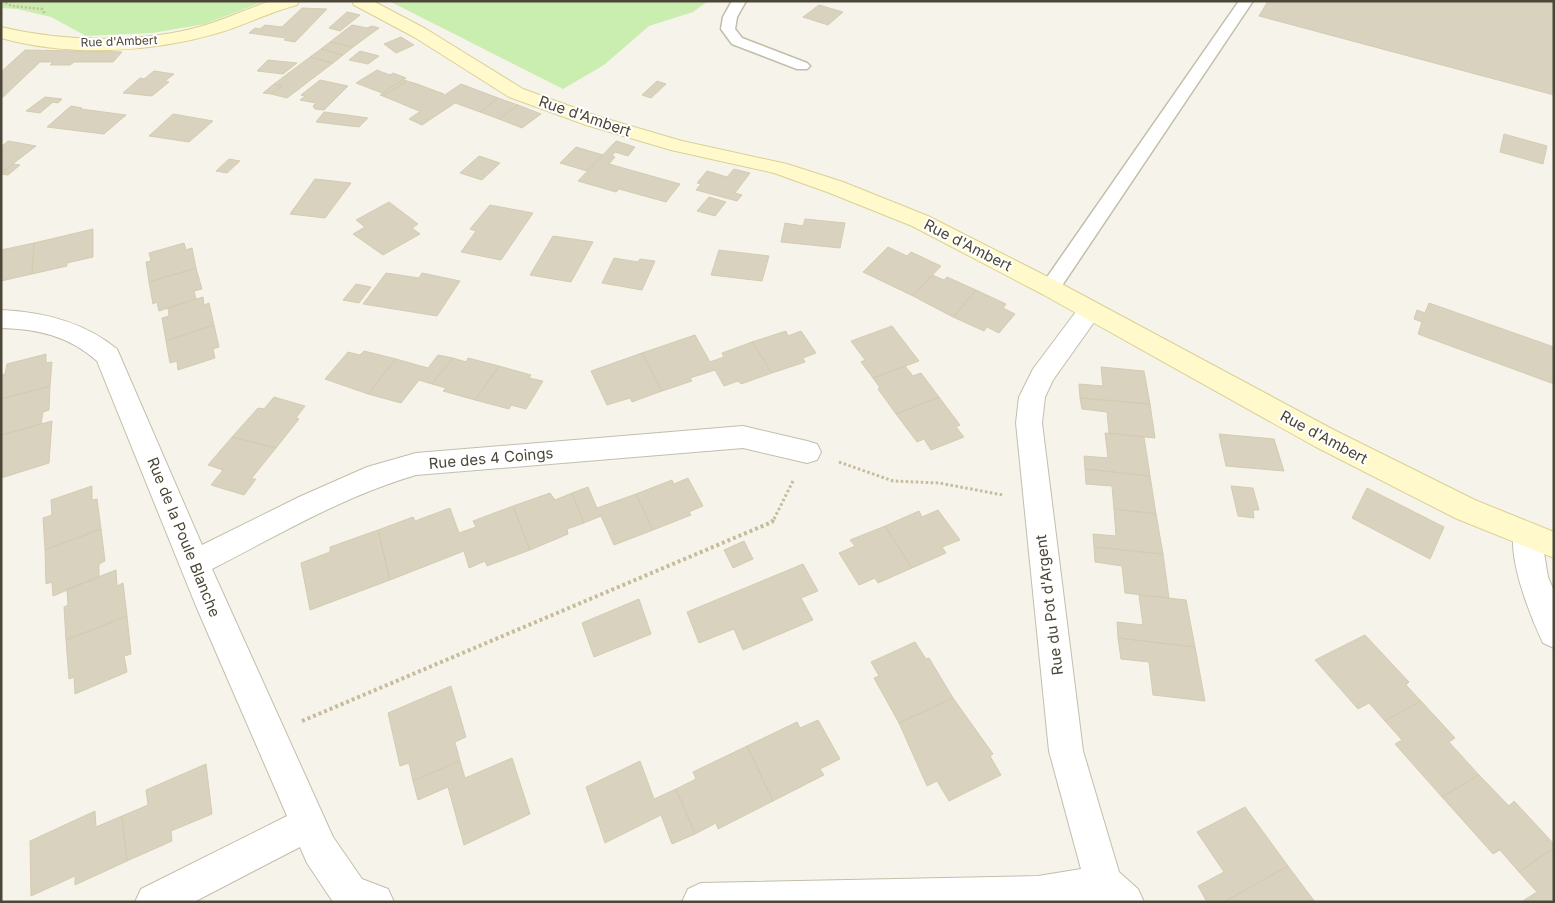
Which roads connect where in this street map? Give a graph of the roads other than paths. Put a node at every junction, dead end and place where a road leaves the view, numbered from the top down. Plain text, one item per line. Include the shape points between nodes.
1 (360, 1) edge
2 (739, 1) edge
3 (1246, 1) edge
4 (283, 2) edge
5 (6, 38) edge
6 (802, 66) dead end
7 (1050, 288) junction
8 (1090, 311) junction
9 (1, 319) edge
10 (808, 452) road end
11 (1540, 540) edge
12 (194, 563) junction
13 (1554, 632) edge
14 (308, 824) junction
15 (1114, 893) edge
16 (354, 898) edge
17 (154, 902) edge
18 (701, 902) edge

1 - 7 street, Rue d'Ambert via 420,32 516,93 678,146 780,168 835,187 920,221
2 - 6 lane via 730,17 728,29 737,41
3 - 7 lane
4 - 5 street, Rue d'Ambert via 211,29 168,39 105,43
7 - 8 street, Rue d'Ambert
8 - 11 street, Rue d'Ambert via 1324,438 1465,509
8 - 15 street, Rue du Pot d'Argent via 1042,376 1032,397 1029,422 1066,751
9 - 12 street, Rue de la Poule Blanche via 49,324 74,332 96,344 108,356
10 - 12 street, Rue des 4 Coings via 743,437 416,464 377,475
11 - 13 street via 1533,577
12 - 14 street, Rue de la Poule Blanche
14 - 16 street, Rue de la Poule Blanche via 320,850
14 - 17 street
15 - 18 street

